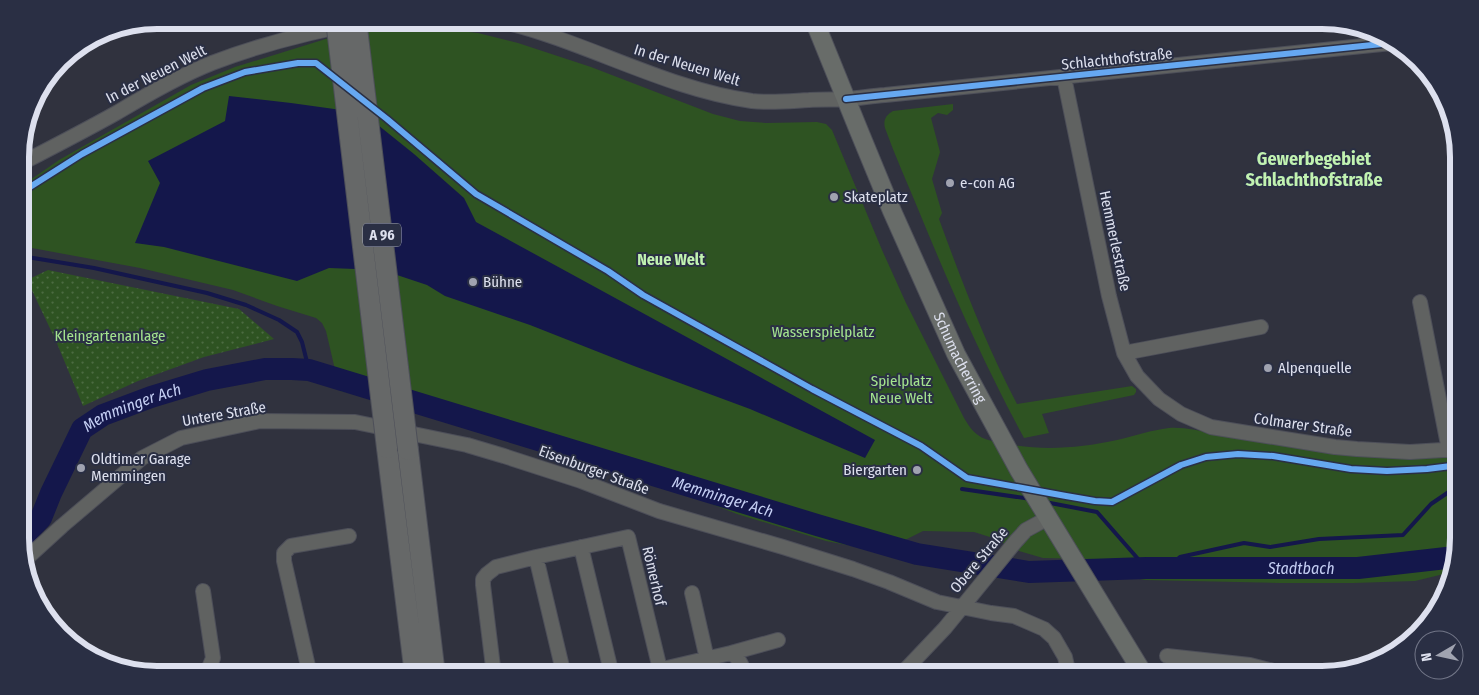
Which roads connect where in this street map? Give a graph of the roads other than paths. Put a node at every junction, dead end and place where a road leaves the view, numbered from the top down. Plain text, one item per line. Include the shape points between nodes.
1 (328, 29) edge
2 (337, 29) edge
3 (357, 29) edge
4 (530, 29) edge
5 (818, 29) edge
6 (1382, 44) edge
7 (1064, 77) junction
8 (846, 99) junction
9 (29, 160) edge
10 (1420, 302) dead end
11 (1261, 327) dead end
12 (1124, 353) junction
13 (1159, 400) joint
14 (355, 422) joint
15 (1450, 433) edge
16 (1450, 450) edge
17 (1045, 512) junction
18 (349, 536) dead end
19 (581, 547) junction
20 (30, 556) edge
21 (536, 557) junction
22 (203, 591) dead end
23 (692, 593) dead end
24 (960, 607) junction
25 (778, 640) dead end
26 (730, 653) junction
27 (1167, 656) dead end
28 (707, 659) junction
29 (210, 666) edge
30 (308, 666) edge
31 (414, 666) edge
32 (434, 666) edge
33 (493, 666) edge
34 (562, 666) edge
35 (610, 666) edge
36 (659, 666) edge
37 (677, 666) edge
38 (742, 666) edge
39 (909, 666) edge
40 (1067, 666) edge
41 (1139, 666) edge
42 (1254, 666) edge

1 - 9 street, In der Neuen Welt via 275,42 211,64 146,95
2 - 31 highway, A 96, bridge
3 - 32 highway, A 96, bridge
4 - 8 street, In der Neuen Welt via 708,92 752,101
5 - 8 main road, Schumacherring
6 - 7 street, Schlachthofstraße
7 - 8 street, Schlachthofstraße
7 - 12 street, Hemmerlestraße
8 - 17 main road, Schumacherring via 956,354
10 - 15 street, Colmarer Straße
11 - 12 street
12 - 13 street, Hemmerlestraße via 1138,376
13 - 16 street, Colmarer Straße via 1210,427 1336,447 1410,452
14 - 20 street, Untere Straße via 260,421 181,438 142,458
14 - 24 street, Eisenburger Straße via 467,445 542,467 659,511 844,567 937,602
17 - 24 street, Obere Straße
17 - 41 main road, Schumacherring
18 - 30 street via 291,546 284,552
19 - 21 street, Römerhof
19 - 35 street
19 - 36 street, Römerhof via 628,537
21 - 33 street, Römerhof via 496,567 484,579
21 - 34 street
22 - 29 street via 213,658
23 - 28 street
24 - 39 street, Obere Straße
24 - 40 street, Obere Straße via 1014,616 1044,629 1054,638
25 - 26 street
26 - 28 street
26 - 38 street
27 - 42 street
28 - 37 street

